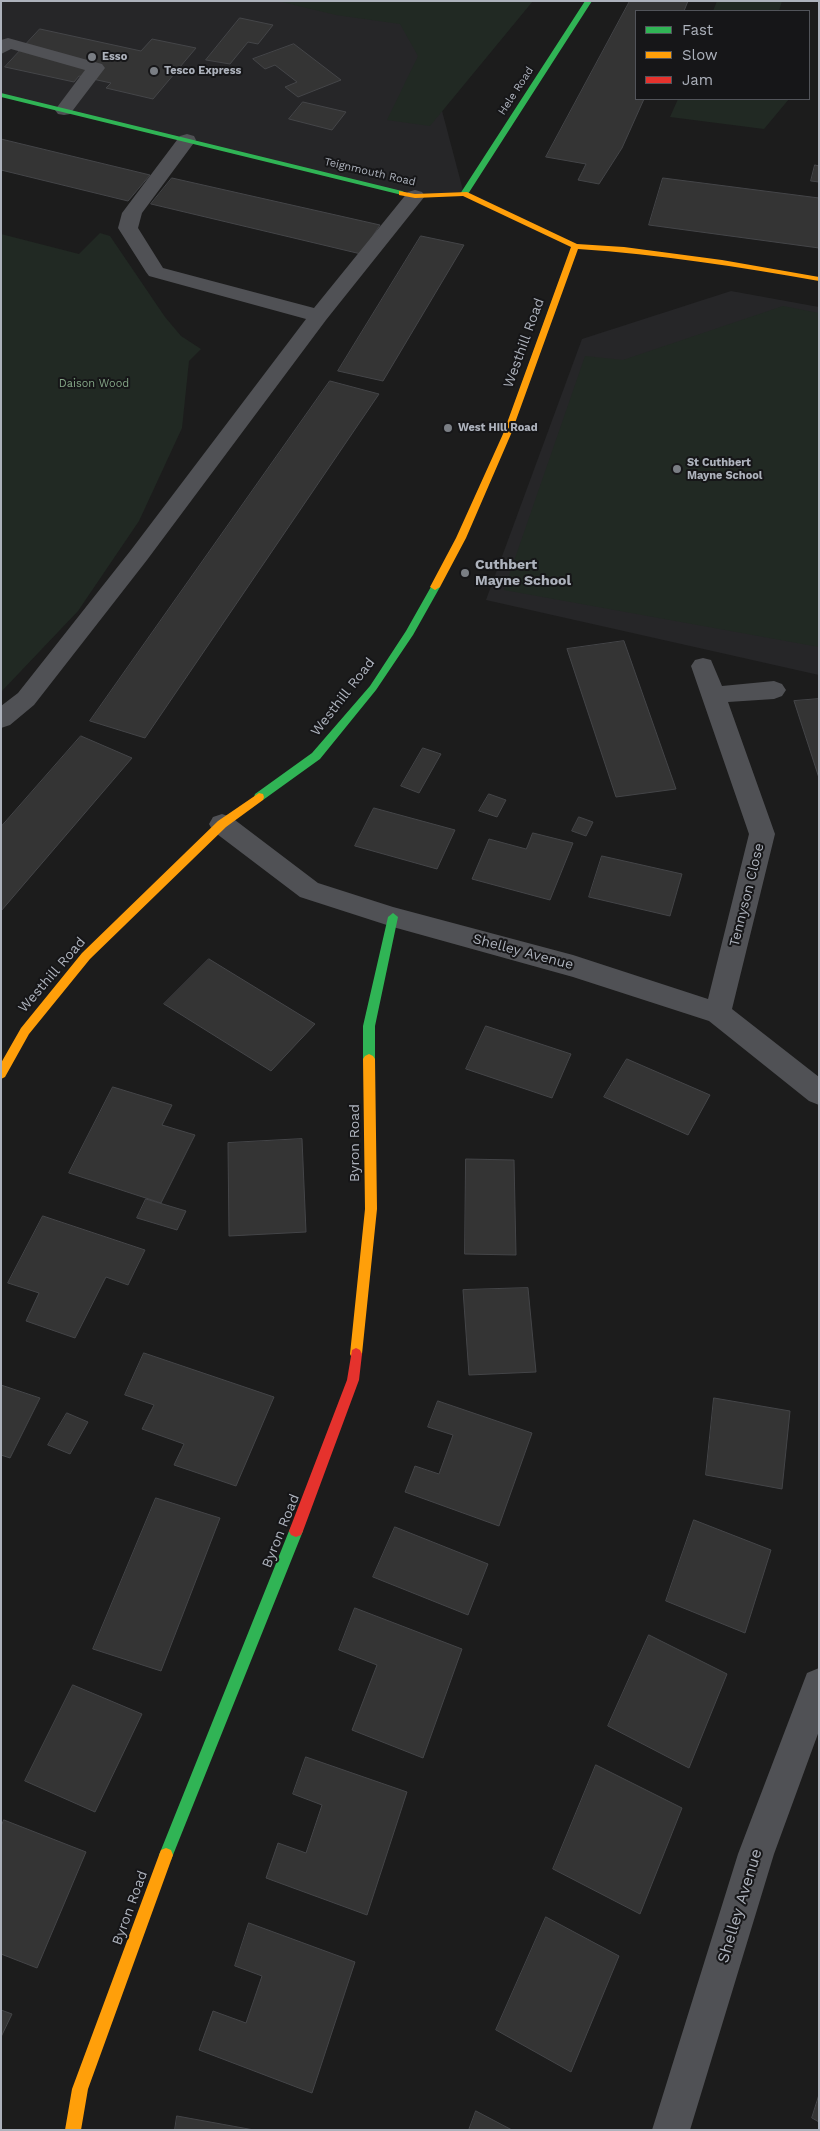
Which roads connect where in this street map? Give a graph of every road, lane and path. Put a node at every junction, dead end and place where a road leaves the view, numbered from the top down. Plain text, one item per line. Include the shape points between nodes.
1 (589, 1) edge
2 (1, 49) edge
3 (1, 95) edge
4 (64, 110) junction
5 (187, 140) junction
6 (464, 194) junction
7 (414, 196) junction
8 (575, 246) junction
9 (817, 278) edge
10 (318, 316) junction
11 (703, 666) dead end
12 (774, 690) dead end
13 (713, 694) junction
14 (1, 719) edge
15 (222, 824) junction
16 (393, 917) junction
17 (718, 1013) junction
18 (1, 1074) edge
19 (819, 1093) edge
20 (819, 1685) edge
21 (73, 2130) edge
22 (671, 2130) edge

1 - 6 street, Hele Road
2 - 4 street via 8,43 96,68
3 - 4 street, Teignmouth Road
4 - 5 street, Teignmouth Road
5 - 7 street, Teignmouth Road
5 - 10 street via 132,213 128,228 156,272
6 - 7 street, Teignmouth Road
6 - 8 street, Teignmouth Road
7 - 10 street
8 - 9 street, Teignmouth Road via 624,249
8 - 15 street, Westhill Road via 507,434 461,538 410,633 373,688 316,756
10 - 14 street via 32,692
11 - 13 street, Tennyson Close
12 - 13 street
13 - 17 street, Tennyson Close via 762,834
15 - 16 street, Shelley Avenue via 309,890
15 - 18 street, Westhill Road via 86,956 25,1031
16 - 17 street, Shelley Avenue via 573,966
16 - 21 street, Byron Road via 369,1026 371,1208 353,1380 314,1487 156,1881 80,2088
17 - 19 street, Shelley Avenue
20 - 22 street, Shelley Avenue via 756,1854

